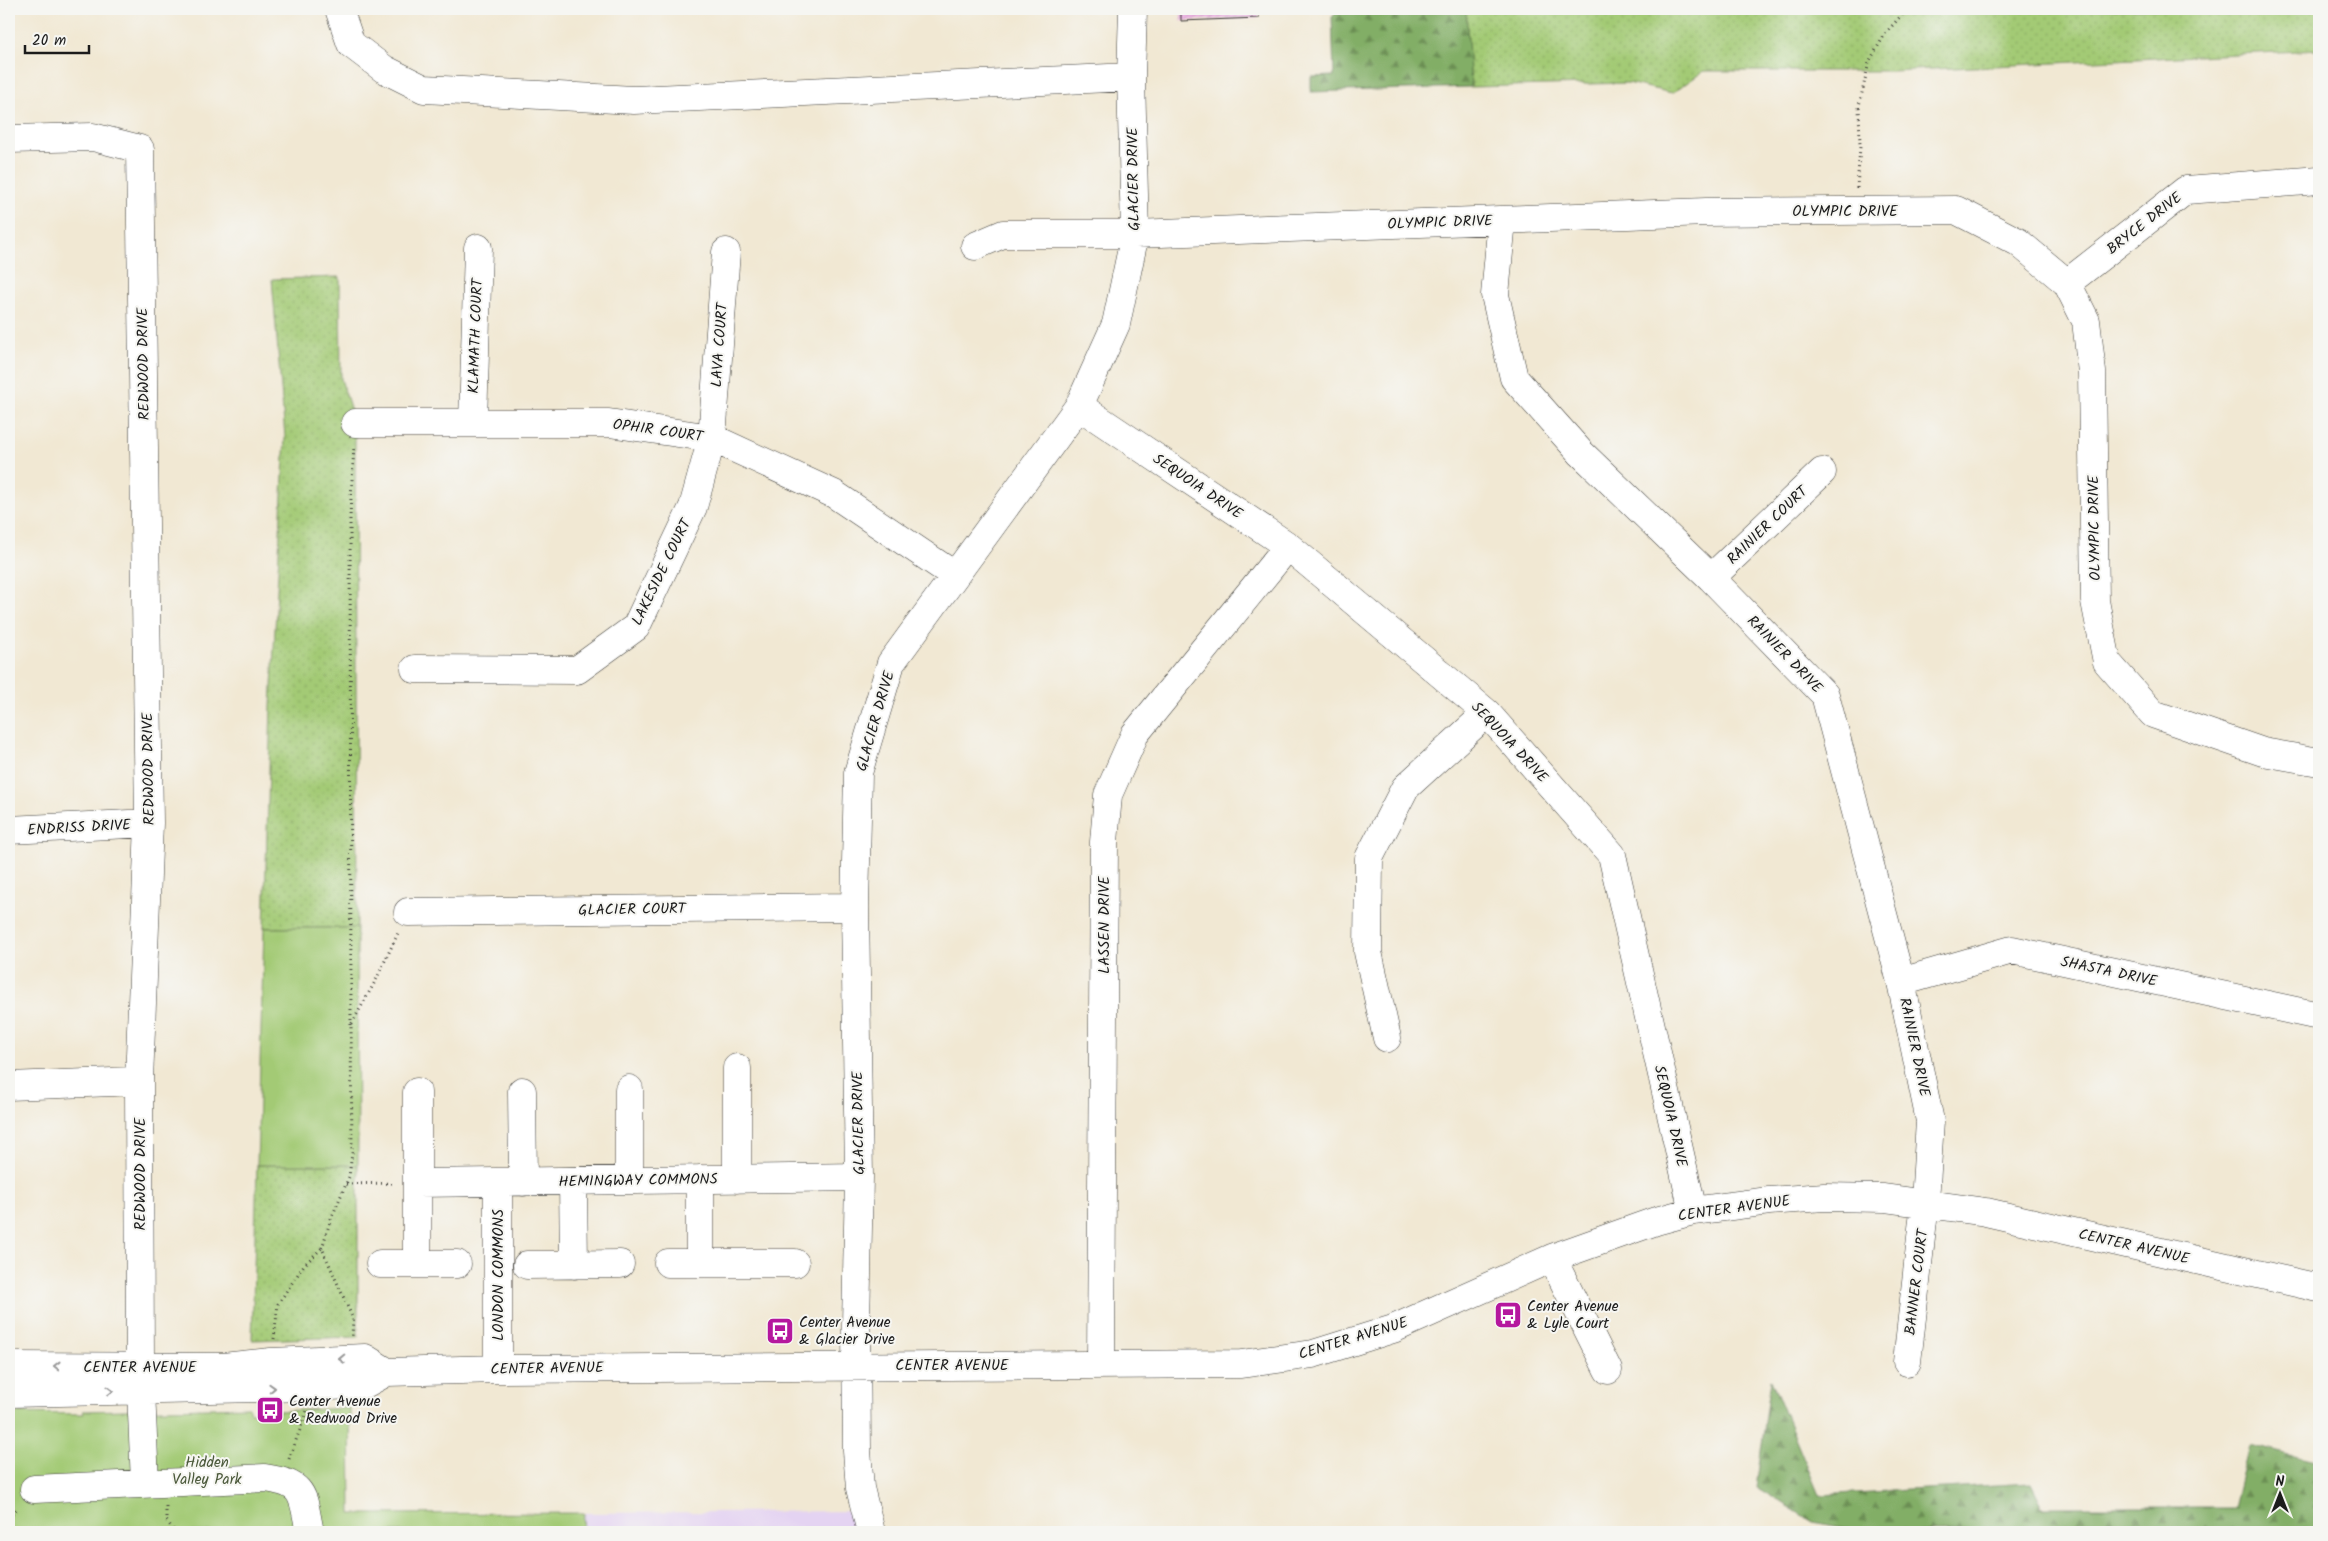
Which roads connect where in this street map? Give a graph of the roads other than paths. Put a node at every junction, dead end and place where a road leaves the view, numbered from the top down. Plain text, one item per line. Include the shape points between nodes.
1 (339, 9) edge
2 (1132, 9) edge
3 (1131, 77) junction
4 (9, 139) edge
5 (2319, 180) edge
6 (1502, 220) junction
7 (1135, 234) junction
8 (974, 246) dead end
9 (478, 248) dead end
10 (726, 252) dead end
11 (2067, 282) junction
12 (1079, 406) junction
13 (355, 423) road end
14 (472, 423) junction
15 (712, 438) junction
16 (1822, 472) dead end
17 (1288, 546) junction
18 (954, 575) junction
19 (1711, 578) junction
20 (415, 669) dead end
21 (1487, 713) junction
22 (2319, 762) edge
23 (149, 823) junction
24 (9, 830) edge
25 (855, 907) junction
26 (408, 912) road end
27 (1901, 982) junction
28 (2319, 1016) edge
29 (1387, 1038) dead end
30 (737, 1068) dead end
31 (140, 1081) junction
32 (9, 1086) edge
33 (629, 1089) dead end
34 (522, 1090) dead end
35 (417, 1092) dead end
36 (859, 1176) junction
37 (700, 1179) junction
38 (737, 1179) junction
39 (629, 1180) junction
40 (573, 1181) junction
41 (510, 1182) junction
42 (417, 1183) junction
43 (1925, 1202) junction
44 (1693, 1211) junction
45 (1552, 1258) junction
46 (668, 1263) dead end
47 (700, 1263) junction
48 (795, 1263) dead end
49 (380, 1264) dead end
50 (417, 1264) junction
51 (457, 1264) dead end
52 (620, 1264) dead end
53 (527, 1265) dead end
54 (574, 1265) junction
55 (2319, 1288) edge
56 (1907, 1362) dead end
57 (1101, 1365) junction
58 (9, 1366) edge
59 (857, 1366) junction
60 (498, 1369) junction
61 (1608, 1370) dead end
62 (387, 1372) junction
63 (141, 1379) junction
64 (9, 1393) edge
65 (144, 1483) junction
66 (34, 1490) dead end
67 (866, 1531) edge
68 (310, 1532) edge

1 - 3 street via 351,44 384,69 424,89 634,100
2 - 3 street, GLACIER DRIVE
3 - 7 street, GLACIER DRIVE
4 - 23 street, REDWOOD DRIVE via 93,137 140,149
5 - 11 street, BRYCE DRIVE via 2186,190
6 - 7 street, OLYMPIC DRIVE
6 - 11 street, OLYMPIC DRIVE via 1706,212 1956,210 2018,242
6 - 19 street, RAINIER DRIVE via 1495,294 1514,378 1581,453
7 - 8 street, OLYMPIC DRIVE via 1003,234
7 - 12 street, GLACIER DRIVE via 1116,324
9 - 14 street, KLAMATH COURT
10 - 15 street, LAVA COURT
11 - 22 street, OLYMPIC DRIVE via 2086,321 2092,372 2095,601 2107,662 2153,714 2263,752
12 - 17 street, SEQUOIA DRIVE
12 - 18 street, GLACIER DRIVE
13 - 14 street, OPHIR COURT
14 - 15 street, OPHIR COURT via 609,423
15 - 18 street, OPHIR COURT via 834,494
15 - 20 street, LAKESIDE COURT via 693,507 636,627 576,670
16 - 19 street, RAINIER COURT
17 - 21 street, SEQUOIA DRIVE
17 - 57 street, LASSEN DRIVE via 1135,734 1108,795 1104,852
18 - 25 street, GLACIER DRIVE via 891,664 858,773
19 - 27 street, RAINIER DRIVE via 1825,695
21 - 29 street via 1405,788 1369,858 1368,952
21 - 44 street, SEQUOIA DRIVE via 1612,855
23 - 24 street, ENDRISS DRIVE
23 - 31 street, REDWOOD DRIVE
25 - 26 street, GLACIER COURT
25 - 36 street, GLACIER DRIVE
27 - 28 street, SHASTA DRIVE via 2012,950
27 - 43 street, RAINIER DRIVE via 1930,1121
30 - 38 street
31 - 32 street
31 - 63 street, REDWOOD DRIVE
33 - 39 street
34 - 41 street, LONDON COMMONS
35 - 42 street
36 - 38 street, HEMINGWAY COMMONS
36 - 59 street, GLACIER DRIVE
37 - 38 street, HEMINGWAY COMMONS
37 - 39 street, HEMINGWAY COMMONS
37 - 47 street
39 - 40 street, HEMINGWAY COMMONS
40 - 41 street, HEMINGWAY COMMONS
40 - 54 street
41 - 42 street, HEMINGWAY COMMONS
41 - 60 street, LONDON COMMONS
42 - 50 street
43 - 44 street, CENTER AVENUE via 1824,1197
43 - 55 street, CENTER AVENUE via 1986,1212
43 - 56 street, BANNER COURT
44 - 45 street, CENTER AVENUE via 1600,1239
45 - 57 street, CENTER AVENUE via 1393,1330 1313,1354 1241,1364
45 - 61 street
46 - 47 street
47 - 48 street
49 - 50 street
50 - 51 street
52 - 54 street
53 - 54 street
57 - 59 street, CENTER AVENUE
63 -> 58 street, CENTER AVENUE
59 - 60 street, CENTER AVENUE
59 - 67 street, GLACIER DRIVE via 860,1488
60 - 62 street, CENTER AVENUE
63 -> 62 street, CENTER AVENUE via 316,1387 365,1384
62 -> 63 street, CENTER AVENUE via 365,1358 271,1362
64 -> 63 street, CENTER AVENUE
63 - 65 street, REDWOOD DRIVE
65 - 66 street
65 - 68 street via 265,1478 288,1481 302,1493

